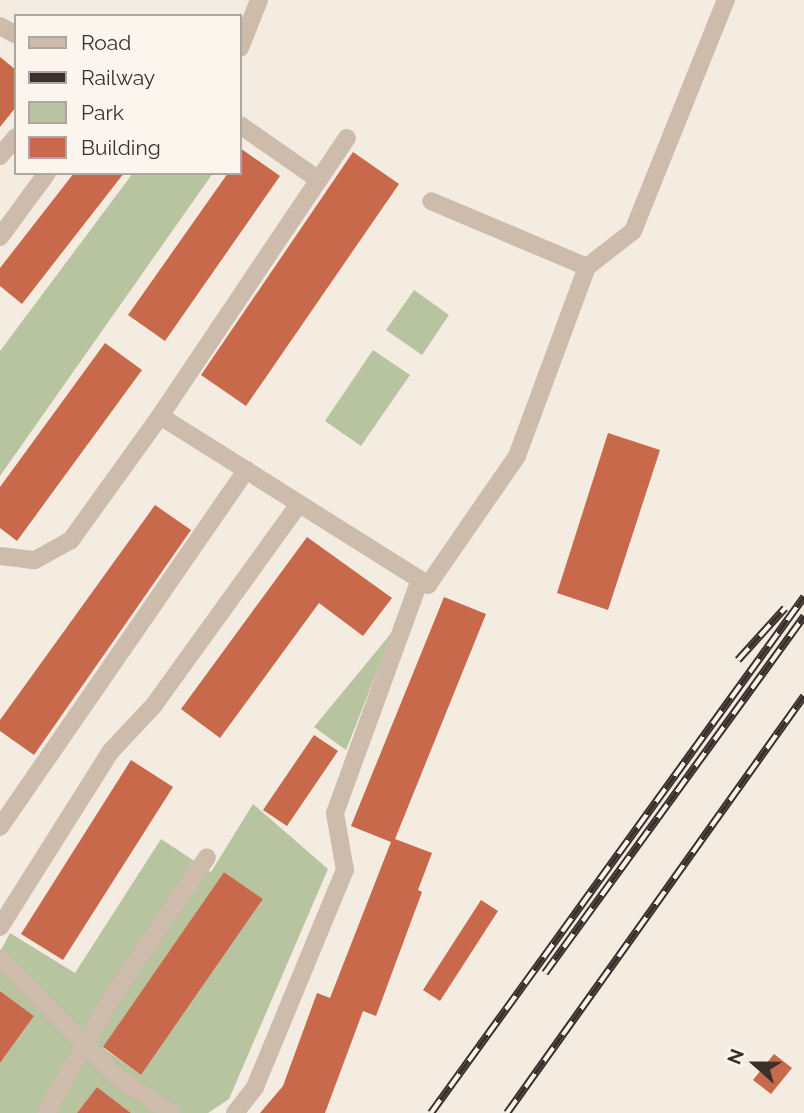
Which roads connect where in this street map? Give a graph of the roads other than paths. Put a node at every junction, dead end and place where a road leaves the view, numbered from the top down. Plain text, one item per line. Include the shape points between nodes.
1 (259, 0) edge
2 (726, 0) edge
3 (242, 43) edge
4 (242, 126) edge
5 (347, 138) dead end
6 (14, 139) edge
7 (0, 156) edge
8 (46, 175) edge
9 (319, 180) junction
10 (432, 201) dead end
11 (0, 237) edge
12 (587, 267) junction
13 (160, 416) junction
14 (246, 470) junction
15 (299, 504) junction
16 (0, 556) edge
17 (420, 580) junction
18 (0, 827) edge
19 (206, 857) dead end
20 (0, 927) edge
21 (0, 958) edge
22 (85, 1046) junction
23 (46, 1113) edge
24 (172, 1113) edge
25 (235, 1113) edge

1 - 3 street
2 - 12 street via 633,231
4 - 9 street
5 - 9 street
6 - 7 street
8 - 11 street
9 - 13 street
10 - 12 street
12 - 17 street via 517,456 428,585
13 - 14 street
13 - 16 street via 71,540 35,559
14 - 15 street
14 - 18 street
15 - 17 street
15 - 20 street via 154,705 111,751
17 - 25 street via 335,813 345,870 255,1087
19 - 22 street
21 - 22 street
22 - 23 street
22 - 24 street via 117,1077

